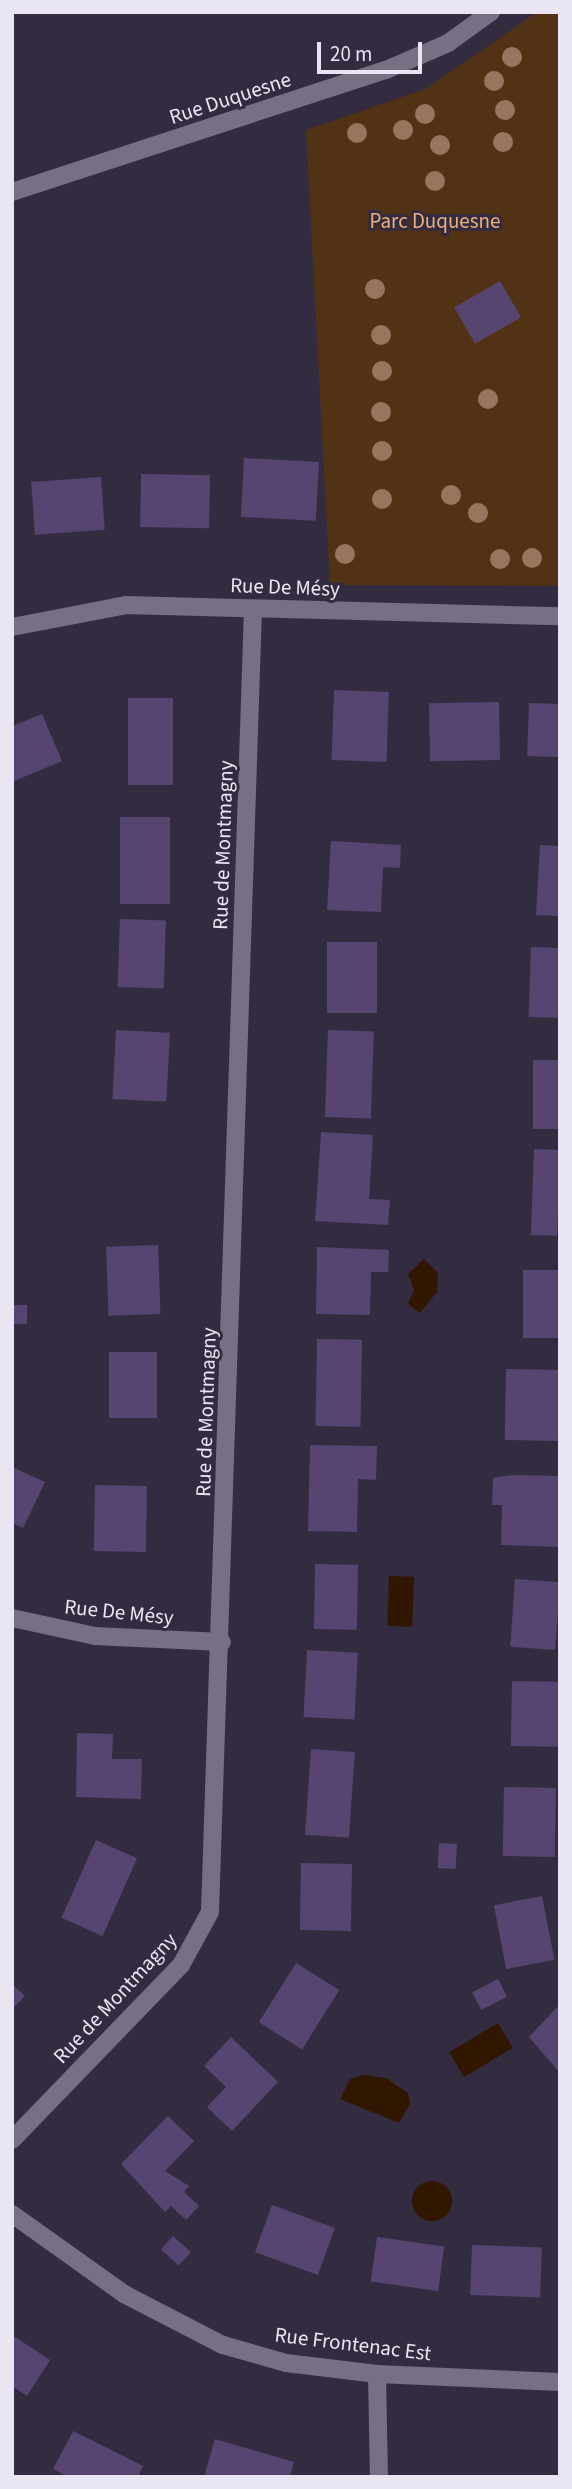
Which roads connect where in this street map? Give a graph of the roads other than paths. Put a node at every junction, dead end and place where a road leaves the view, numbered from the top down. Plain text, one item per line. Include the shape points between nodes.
1 (491, 12) edge
2 (12, 192) edge
3 (253, 609) junction
4 (560, 616) edge
5 (12, 627) edge
6 (12, 1618) edge
7 (222, 1642) junction
8 (12, 2140) edge
9 (12, 2214) edge
10 (377, 2374) junction
11 (560, 2382) edge
12 (379, 2477) edge

1 - 2 street, Rue Duquesne via 448,43 386,71
3 - 4 street, Rue De Mésy
3 - 5 street, Rue De Mésy via 126,605
3 - 7 street, Rue de Montmagny
6 - 7 street, Rue De Mésy via 95,1636
7 - 8 street, Rue de Montmagny via 206,1925 181,1965
9 - 10 street, Rue Frontenac Est via 124,2294 223,2345 286,2363
10 - 11 street, Rue Frontenac Est
10 - 12 street

